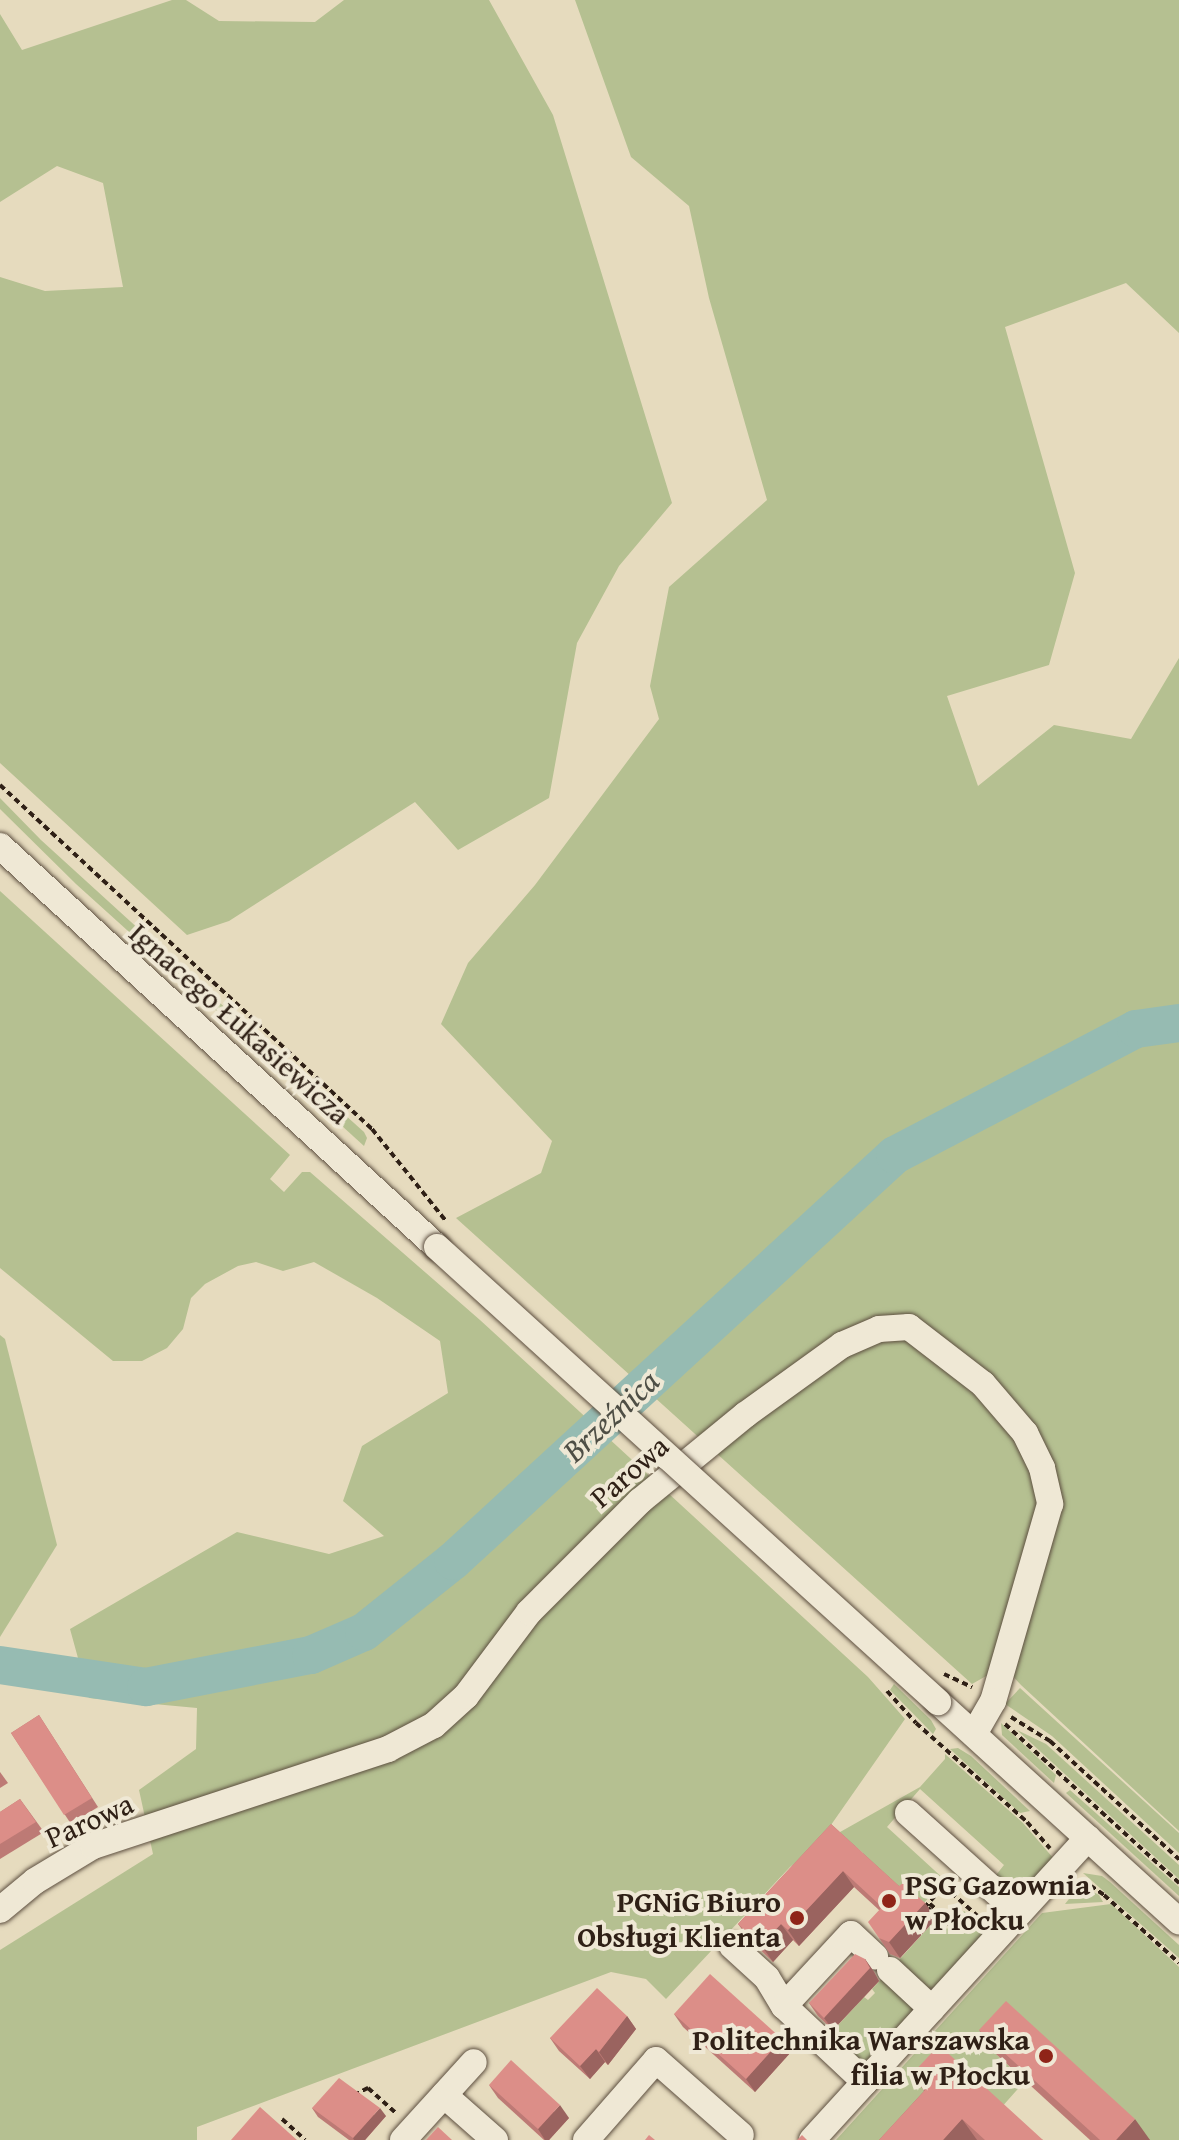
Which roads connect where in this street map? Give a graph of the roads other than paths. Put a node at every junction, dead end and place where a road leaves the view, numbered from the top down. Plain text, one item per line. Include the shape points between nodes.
1 (0, 846) edge
2 (974, 1734) junction
3 (908, 1813) dead end
4 (1088, 1838) junction
5 (0, 1910) edge
6 (1019, 1913) junction
7 (1179, 1921) edge
8 (732, 1946) dead end
9 (784, 2006) junction
10 (932, 2009) junction
11 (474, 2062) dead end
12 (865, 2082) junction
13 (444, 2095) junction
14 (408, 2134) edge
15 (741, 2135) dead end
16 (495, 2140) edge
17 (586, 2140) edge
18 (812, 2140) edge

1 - 2 street, Ignacego Łukasiewicza, bridge via 445,1238
2 - 4 street
2 - 5 street, Parowa via 993,1701 1050,1504 1042,1468 1025,1433 983,1384 909,1327 879,1329 842,1345 640,1501 529,1612 466,1696 434,1725 388,1749 93,1846 35,1881
3 - 6 street
4 - 6 street
4 - 7 street
6 - 10 street
8 - 9 street via 767,1978
9 - 10 street via 851,1934
9 - 12 street
10 - 12 street
11 - 13 street
12 - 18 street
13 - 14 street
13 - 16 street
15 - 17 street via 656,2060

